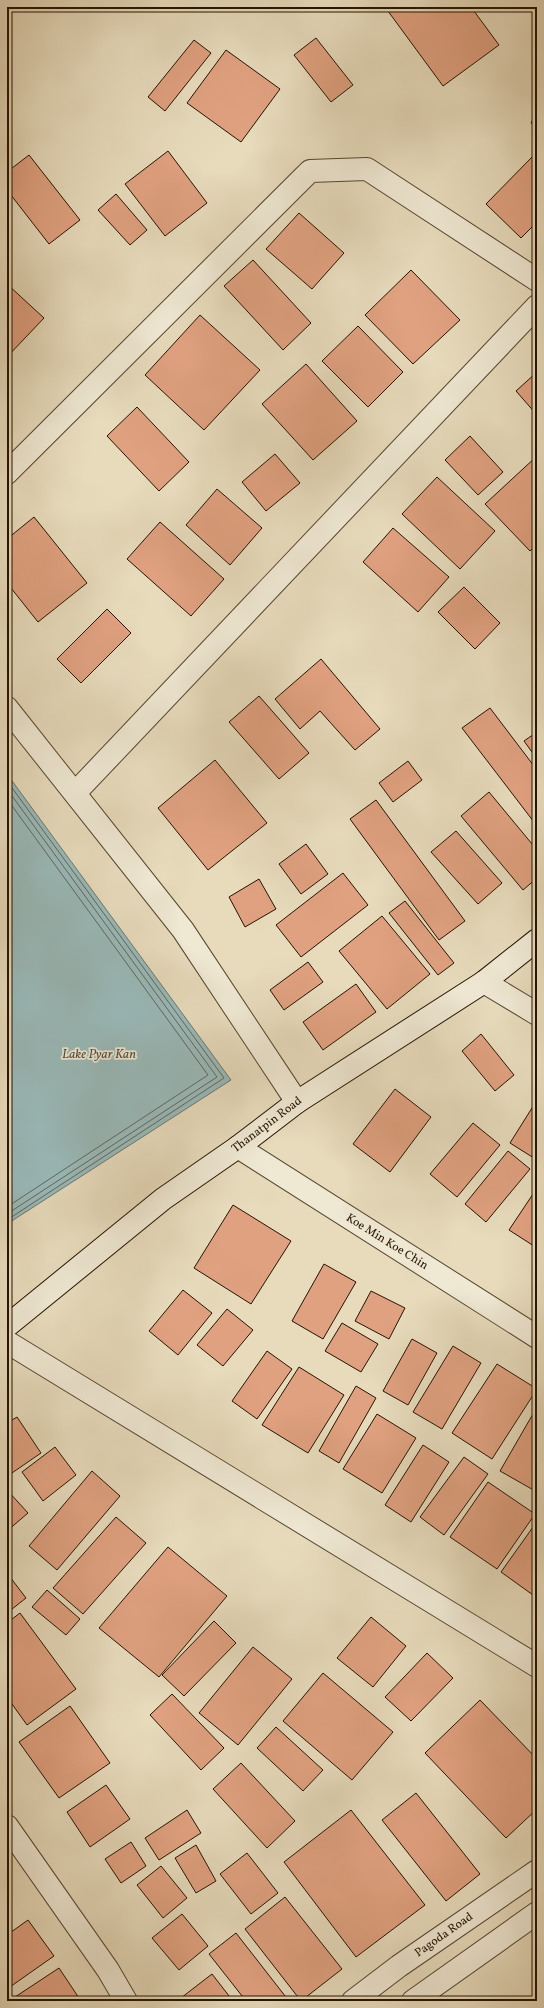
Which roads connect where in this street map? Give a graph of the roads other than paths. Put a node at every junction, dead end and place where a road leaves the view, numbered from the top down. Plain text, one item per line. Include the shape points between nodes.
1 (537, 280) edge
2 (537, 306) edge
3 (7, 472) edge
4 (7, 708) edge
5 (75, 793) junction
6 (537, 940) edge
7 (484, 982) junction
8 (537, 1014) edge
9 (297, 1102) junction
10 (238, 1147) junction
11 (7, 1326) edge
12 (537, 1337) edge
13 (7, 1342) edge
14 (537, 1666) edge
15 (7, 1826) edge
16 (537, 1871) edge
17 (537, 1913) edge
18 (126, 2001) edge
19 (353, 2001) edge
20 (413, 2001) edge

1 - 3 street via 367,169 310,171
2 - 5 street
4 - 5 street
5 - 9 street via 183,930
6 - 7 street, Thanatpin Road
7 - 8 street
7 - 9 street, Thanatpin Road
9 - 10 street, Thanatpin Road
10 - 11 street, Thanatpin Road via 163,1200
10 - 12 street, Koe Min Koe Chin
13 - 14 street
15 - 18 street via 108,1970
16 - 19 street, Pagoda Road via 399,1966
17 - 20 street

